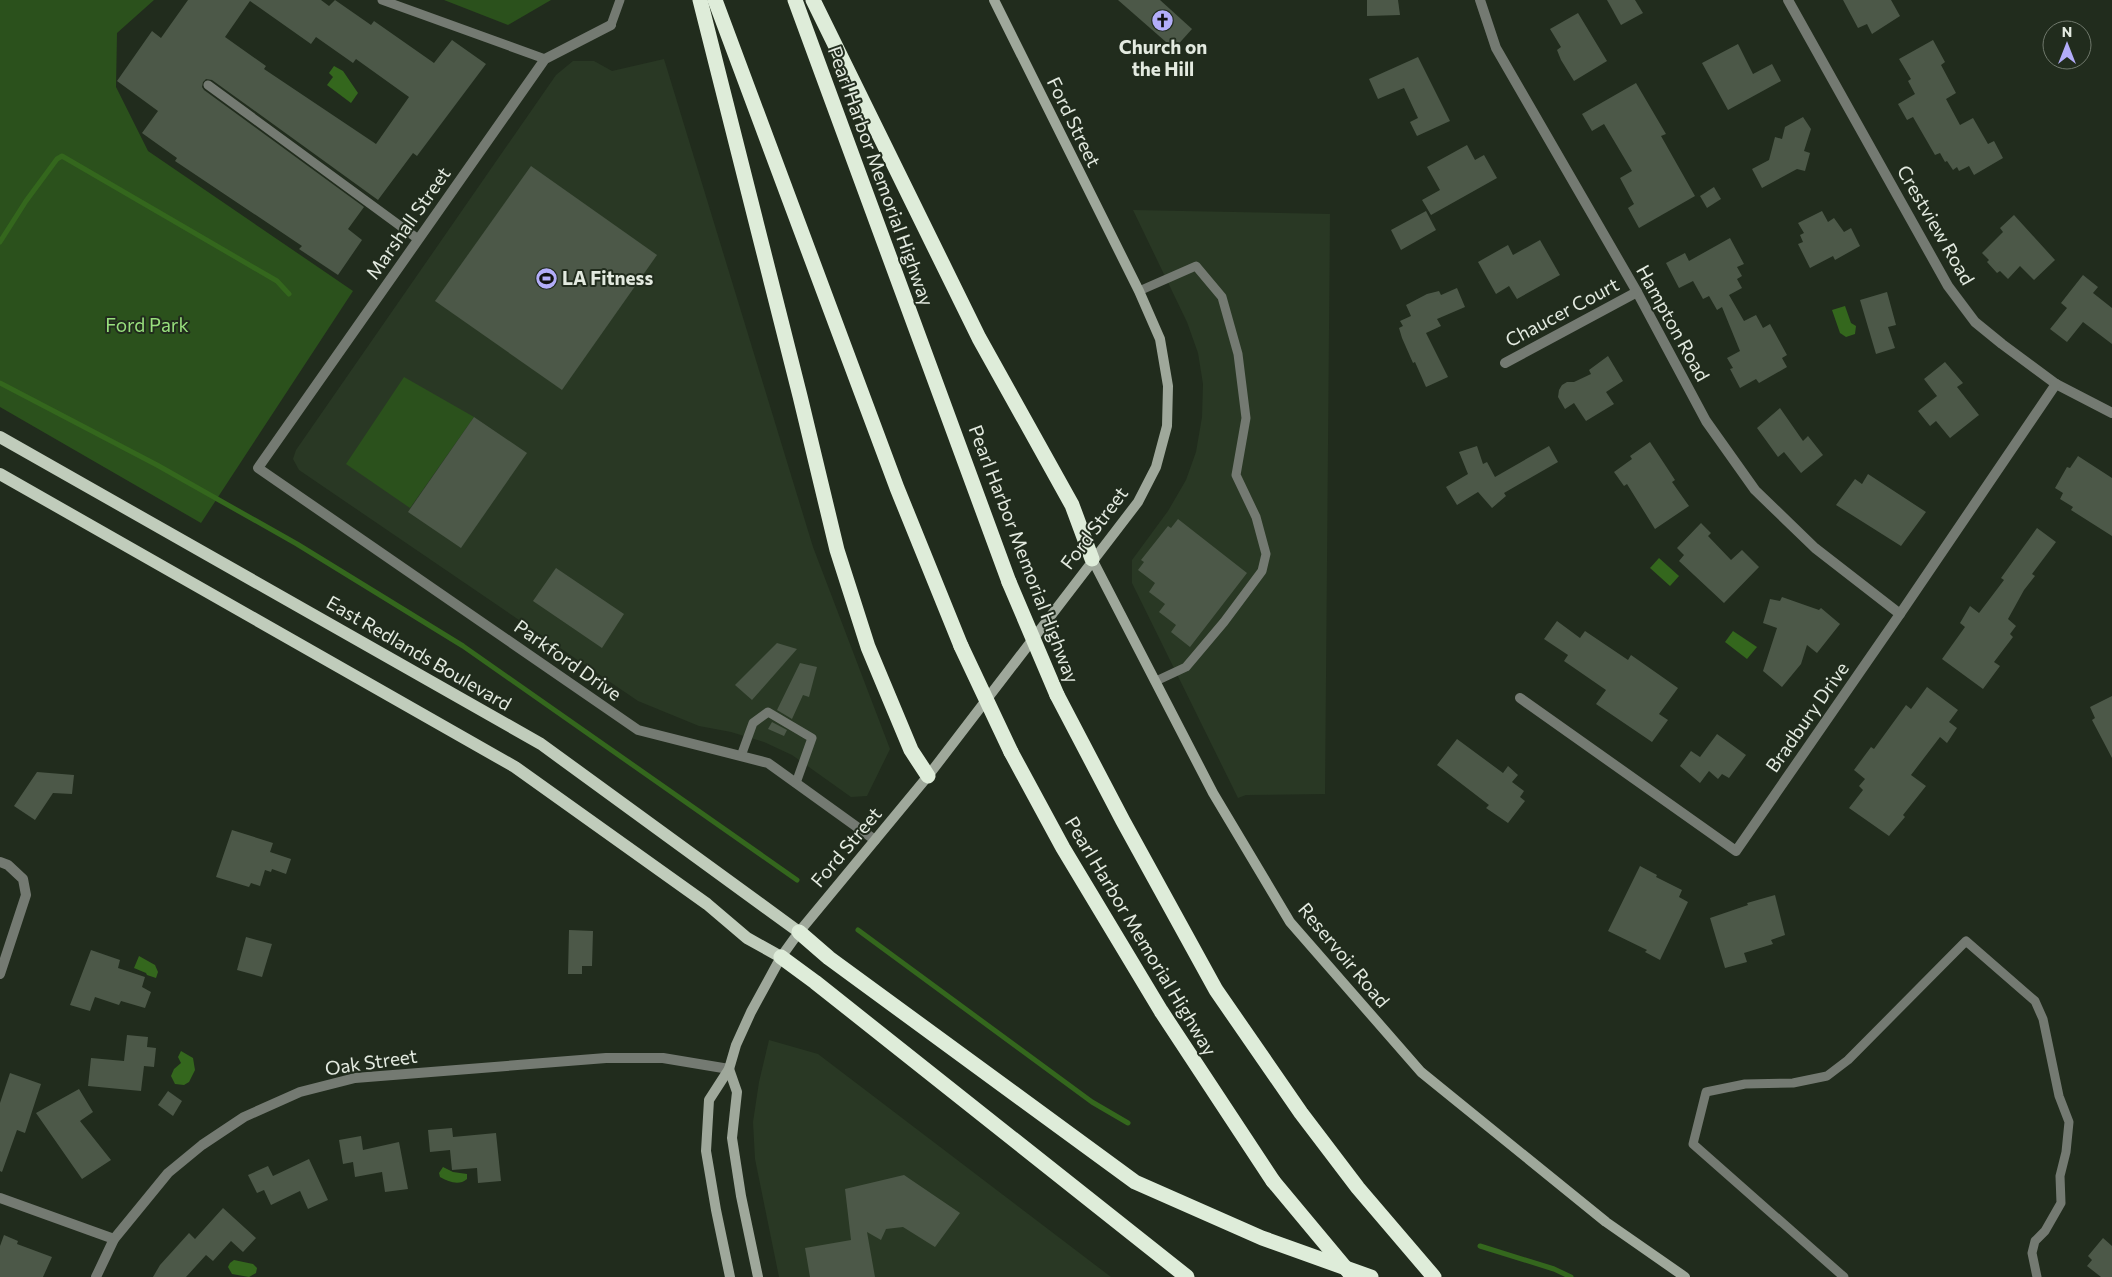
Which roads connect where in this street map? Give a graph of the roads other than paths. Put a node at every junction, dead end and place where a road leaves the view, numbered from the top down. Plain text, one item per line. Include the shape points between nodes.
1 (382, 0) edge
2 (620, 0) edge
3 (700, 0) edge
4 (715, 0) edge
5 (795, 0) edge
6 (813, 0) edge
7 (994, 0) edge
8 (1480, 0) edge
9 (1788, 0) edge
10 (611, 25) joint
11 (545, 59) junction
12 (208, 85) dead end
13 (418, 239) junction
14 (1138, 291) junction
15 (1637, 292) junction
16 (1504, 363) dead end
17 (2056, 384) junction
18 (2112, 413) edge
19 (0, 437) edge
20 (258, 468) joint
21 (0, 474) edge
22 (1092, 559) junction
23 (1900, 614) junction
24 (1156, 681) junction
25 (1520, 698) dead end
26 (741, 756) junction
27 (928, 776) junction
28 (796, 783) junction
29 (875, 840) junction
30 (0, 862) edge
31 (799, 932) junction
32 (781, 957) junction
33 (0, 974) edge
34 (729, 1069) junction
35 (0, 1198) edge
36 (114, 1239) junction
37 (96, 1277) edge
38 (730, 1277) edge
39 (758, 1277) edge
40 (1187, 1277) edge
41 (1353, 1277) edge
42 (1371, 1277) edge
43 (1434, 1277) edge
44 (1685, 1277) edge
45 (1844, 1277) edge
46 (2037, 1277) edge

1 - 11 lane
2 - 10 lane
3 - 27 highway via 837,550 868,647 911,750
4 - 41 highway, Pearl Harbor Memorial Highway, bridge via 897,488 961,646 1011,752 1063,848 1161,1011 1273,1181
5 - 43 highway, Pearl Harbor Memorial Highway, bridge via 1009,582 1057,695 1216,990 1301,1113 1358,1188
6 - 22 highway via 979,338 1072,505
7 - 14 street, Ford Street
8 - 15 street, Hampton Road via 1496,48
9 - 17 street, Crestview Road via 1948,286 1975,322
10 - 11 street, Marshall Street
11 - 13 street, Marshall Street
12 - 13 lane
13 - 20 street, Marshall Street
14 - 22 street, Ford Street via 1160,339 1168,386 1167,426 1156,467 1138,502
14 - 24 lane via 1196,266 1222,297 1238,354 1246,418 1236,475 1256,517 1266,554 1262,571 1186,667
15 - 16 street, Chaucer Court
15 - 23 street, Hampton Road via 1706,421 1755,490 1815,548
17 - 18 street, Crestview Road
17 - 23 street, Bradbury Drive
19 - 31 main road, East Redlands Boulevard via 541,744
20 - 26 street, Parkford Drive via 638,730
21 - 32 main road via 514,767 707,904 747,938
22 - 24 street, Reservoir Road
22 - 27 street, Ford Street
23 - 25 street, Bradbury Drive via 1736,851
24 - 44 street, Reservoir Road via 1213,794 1290,922 1421,1072 1606,1222
26 - 28 street, Parkford Drive via 768,763
26 - 28 lane via 753,723 768,712 812,738
27 - 29 street, Ford Street
28 - 29 street, Parkford Drive
29 - 31 street, Ford Street
30 - 33 street via 23,879 26,895
31 - 32 street, Ford Street
31 - 42 highway via 829,958 1135,1182 1262,1238
32 - 34 street, Ford Street via 740,1037
32 - 40 highway
34 - 36 street, Oak Street via 663,1058 606,1058 355,1078 300,1092 244,1117 196,1150 168,1173
34 - 38 street, Ford Street via 709,1100 706,1152
34 - 39 street via 737,1092 732,1138
35 - 36 street
36 - 37 street, Oak Street
45 - 46 lane via 1693,1144 1706,1092 1745,1084 1793,1083 1827,1076 1848,1060 1966,941 2035,1001 2043,1019 2068,1122 2060,1176 2061,1203 2045,1231 2035,1241 2032,1253

